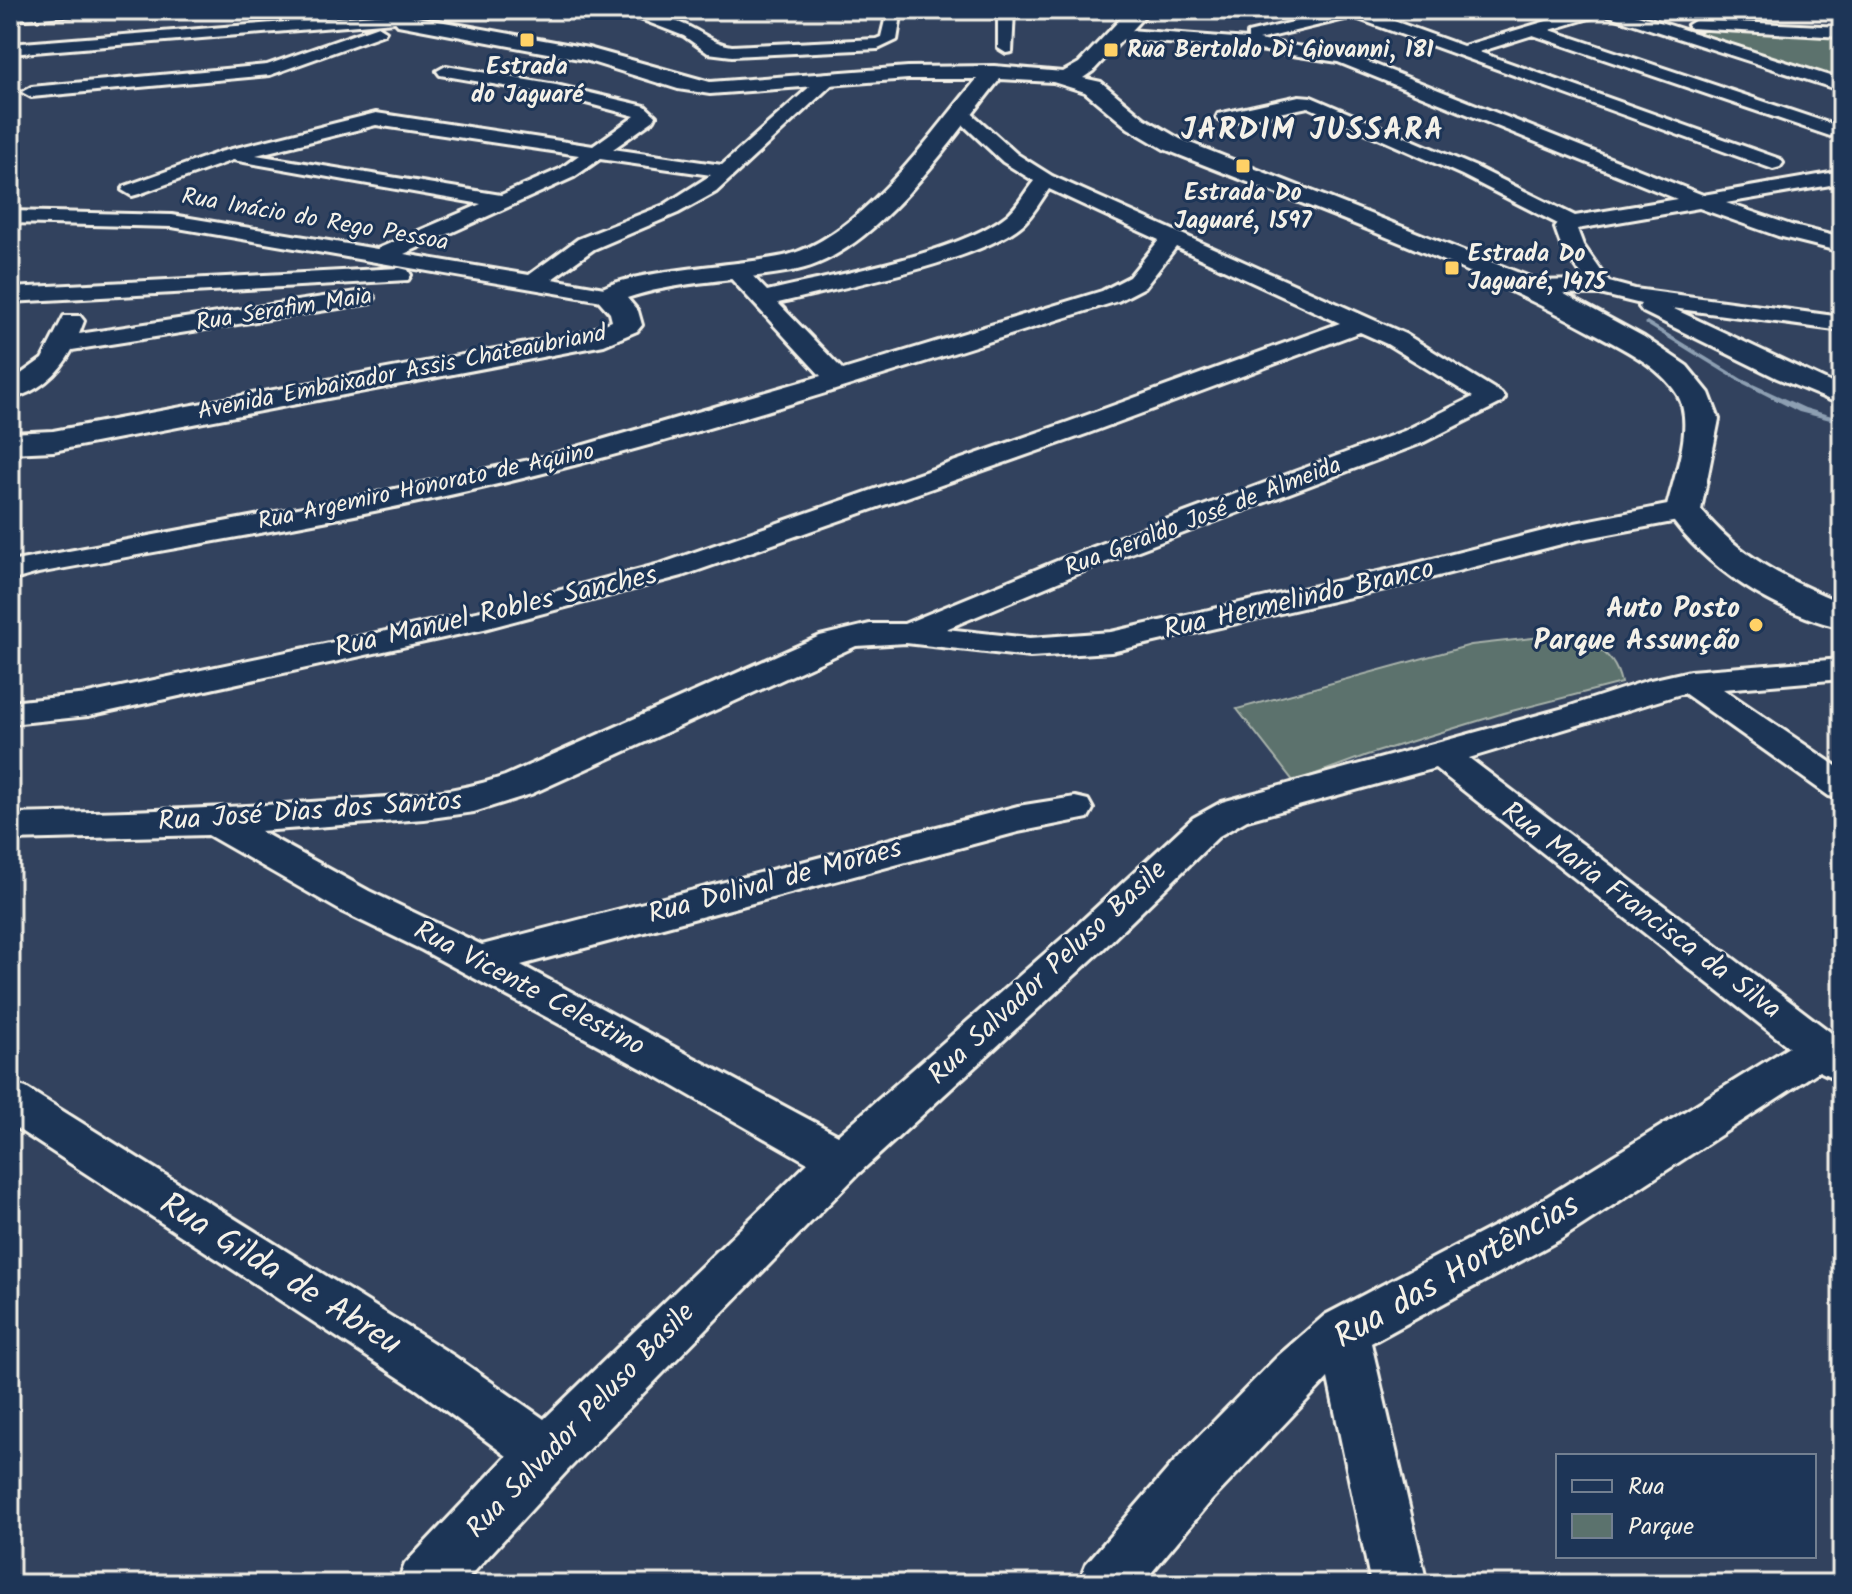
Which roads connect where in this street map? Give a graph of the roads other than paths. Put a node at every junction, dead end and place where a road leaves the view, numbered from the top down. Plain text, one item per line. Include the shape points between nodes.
1 (80, 10) edge
2 (625, 10) edge
3 (1006, 10) edge
4 (1140, 10) edge
5 (1603, 10) edge
6 (1358, 11) edge
7 (10, 15) edge
8 (893, 15) dead end
9 (400, 16) edge
10 (1635, 19) junction
11 (1533, 30) junction
12 (1842, 32) edge
13 (1115, 34) junction
14 (1229, 42) junction
15 (1006, 48) dead end
16 (10, 49) edge
17 (1460, 52) junction
18 (446, 71) dead end
19 (994, 72) junction
20 (830, 78) junction
21 (1068, 78) junction
22 (1842, 86) edge
23 (31, 92) dead end
24 (961, 113) junction
25 (1225, 118) dead end
26 (1836, 126) edge
27 (1811, 141) dead end
28 (1792, 152) dead end
29 (594, 154) junction
30 (227, 156) junction
31 (1770, 165) junction
32 (728, 172) junction
33 (1842, 177) edge
34 (1045, 180) junction
35 (1815, 183) junction
36 (132, 190) dead end
37 (1700, 200) junction
38 (503, 201) junction
39 (10, 217) edge
40 (1572, 223) junction
41 (1171, 239) junction
42 (1842, 245) edge
43 (378, 257) junction
44 (734, 270) junction
45 (466, 272) junction
46 (505, 276) junction
47 (536, 280) junction
48 (1601, 287) junction
49 (1532, 288) junction
50 (83, 293) junction
51 (10, 295) edge
52 (608, 295) junction
53 (1633, 296) junction
54 (761, 300) junction
55 (1359, 324) junction
56 (1842, 324) edge
57 (64, 344) junction
58 (837, 378) junction
59 (10, 391) edge
60 (1842, 397) edge
61 (10, 443) edge
62 (1683, 511) junction
63 (10, 572) edge
64 (1842, 617) edge
65 (911, 632) junction
66 (1842, 669) edge
67 (1690, 681) junction
68 (10, 713) edge
69 (1441, 755) junction
70 (1842, 787) edge
71 (1075, 809) dead end
72 (214, 822) junction
73 (16, 834) edge
74 (476, 962) junction
75 (1831, 1057) edge
76 (10, 1101) edge
77 (842, 1160) junction
78 (1343, 1332) junction
79 (547, 1453) junction
80 (425, 1584) edge
81 (1106, 1584) edge
82 (1399, 1584) edge

1 - 7 street
2 - 8 street via 690,33 714,49 778,41 885,42
3 - 15 street
4 - 13 street
5 - 10 street
5 - 11 street
6 - 14 street
6 - 17 street
9 - 16 street
9 - 20 street via 588,54 701,87
9 - 23 street via 270,70
10 - 12 street
10 - 22 street
11 - 17 street
11 - 26 street
13 - 14 street
13 - 21 street via 1086,67
14 - 37 street via 1342,58
17 - 31 street
18 - 29 street via 556,90 646,114
19 - 20 street
19 - 21 street
19 - 24 street, Avenida Embaixador Assis Chateaubriand
20 - 32 street
21 - 49 street via 1093,87 1136,123 1172,144
24 - 34 street via 1010,158
24 - 44 street, Avenida Embaixador Assis Chateaubriand via 887,202 857,228 796,262
25 - 40 street via 1311,102
26 - 27 street
28 - 31 street
29 - 30 street via 376,119
29 - 32 street
29 - 38 street via 567,173
30 - 36 street
30 - 38 street
31 - 35 street via 1773,175
31 - 37 street
32 - 47 street via 682,203 586,244
33 - 35 street
34 - 41 street
34 - 54 street via 1016,219 982,239
35 - 37 street
37 - 40 street
37 - 42 street
38 - 43 street
39 - 43 street, Rua Inácio do Rego Pessoa via 161,220
40 - 48 street via 1566,228 1572,245
41 - 55 street
41 - 58 street, Rua Argemiro Honorato de Aquino via 1146,273 1125,290
43 - 45 street, Rua Inácio do Rego Pessoa
44 - 52 street, Avenida Embaixador Assis Chateaubriand
44 - 54 street
45 - 46 street, Rua Inácio do Rego Pessoa
45 - 50 street
46 - 47 street, Rua Inácio do Rego Pessoa
46 - 57 street, Rua Serafim Maia
47 - 52 street, Rua Inácio do Rego Pessoa
48 - 49 street
48 - 53 street
49 - 62 street via 1634,343 1676,372 1693,393 1703,419
50 - 51 street
50 - 57 street
52 - 61 street, Avenida Embaixador Assis Chateaubriand via 624,311 627,325 594,339 53,441
53 - 56 street
53 - 60 street
54 - 58 street
55 - 65 street, Rua Geraldo José de Almeida via 1416,350 1492,398 1413,437 1103,553
55 - 68 street, Rua Manuel Robles Sanches via 671,570 543,605 88,705
57 - 59 street via 46,371
58 - 63 street, Rua Argemiro Honorato de Aquino via 548,464
62 - 64 street via 1703,539 1731,562
62 - 65 street, Rua Hermelindo Branco via 1111,642 1021,647
65 - 72 street, Rua José Dias dos Santos via 866,632 831,643 474,800
66 - 67 street, Rua Salvador Peluso Basile
67 - 69 street, Rua Salvador Peluso Basile
67 - 70 street
69 - 75 street, Rua Maria Francisca da Silva
69 - 77 street, Rua Salvador Peluso Basile via 1235,811 1206,827
71 - 74 street, Rua Dolival de Moraes via 1018,819
72 - 73 street, Rua José Dias dos Santos
72 - 74 street, Rua Vicente Celestino
74 - 77 street, Rua Vicente Celestino
75 - 78 street, Rua das Hortências via 1544,1224
76 - 79 street, Rua Gilda de Abreu via 436,1373
77 - 79 street, Rua Salvador Peluso Basile
78 - 81 street, Rua das Hortências via 1296,1373 1192,1482
78 - 82 street
79 - 80 street, Rua Salvador Peluso Basile

